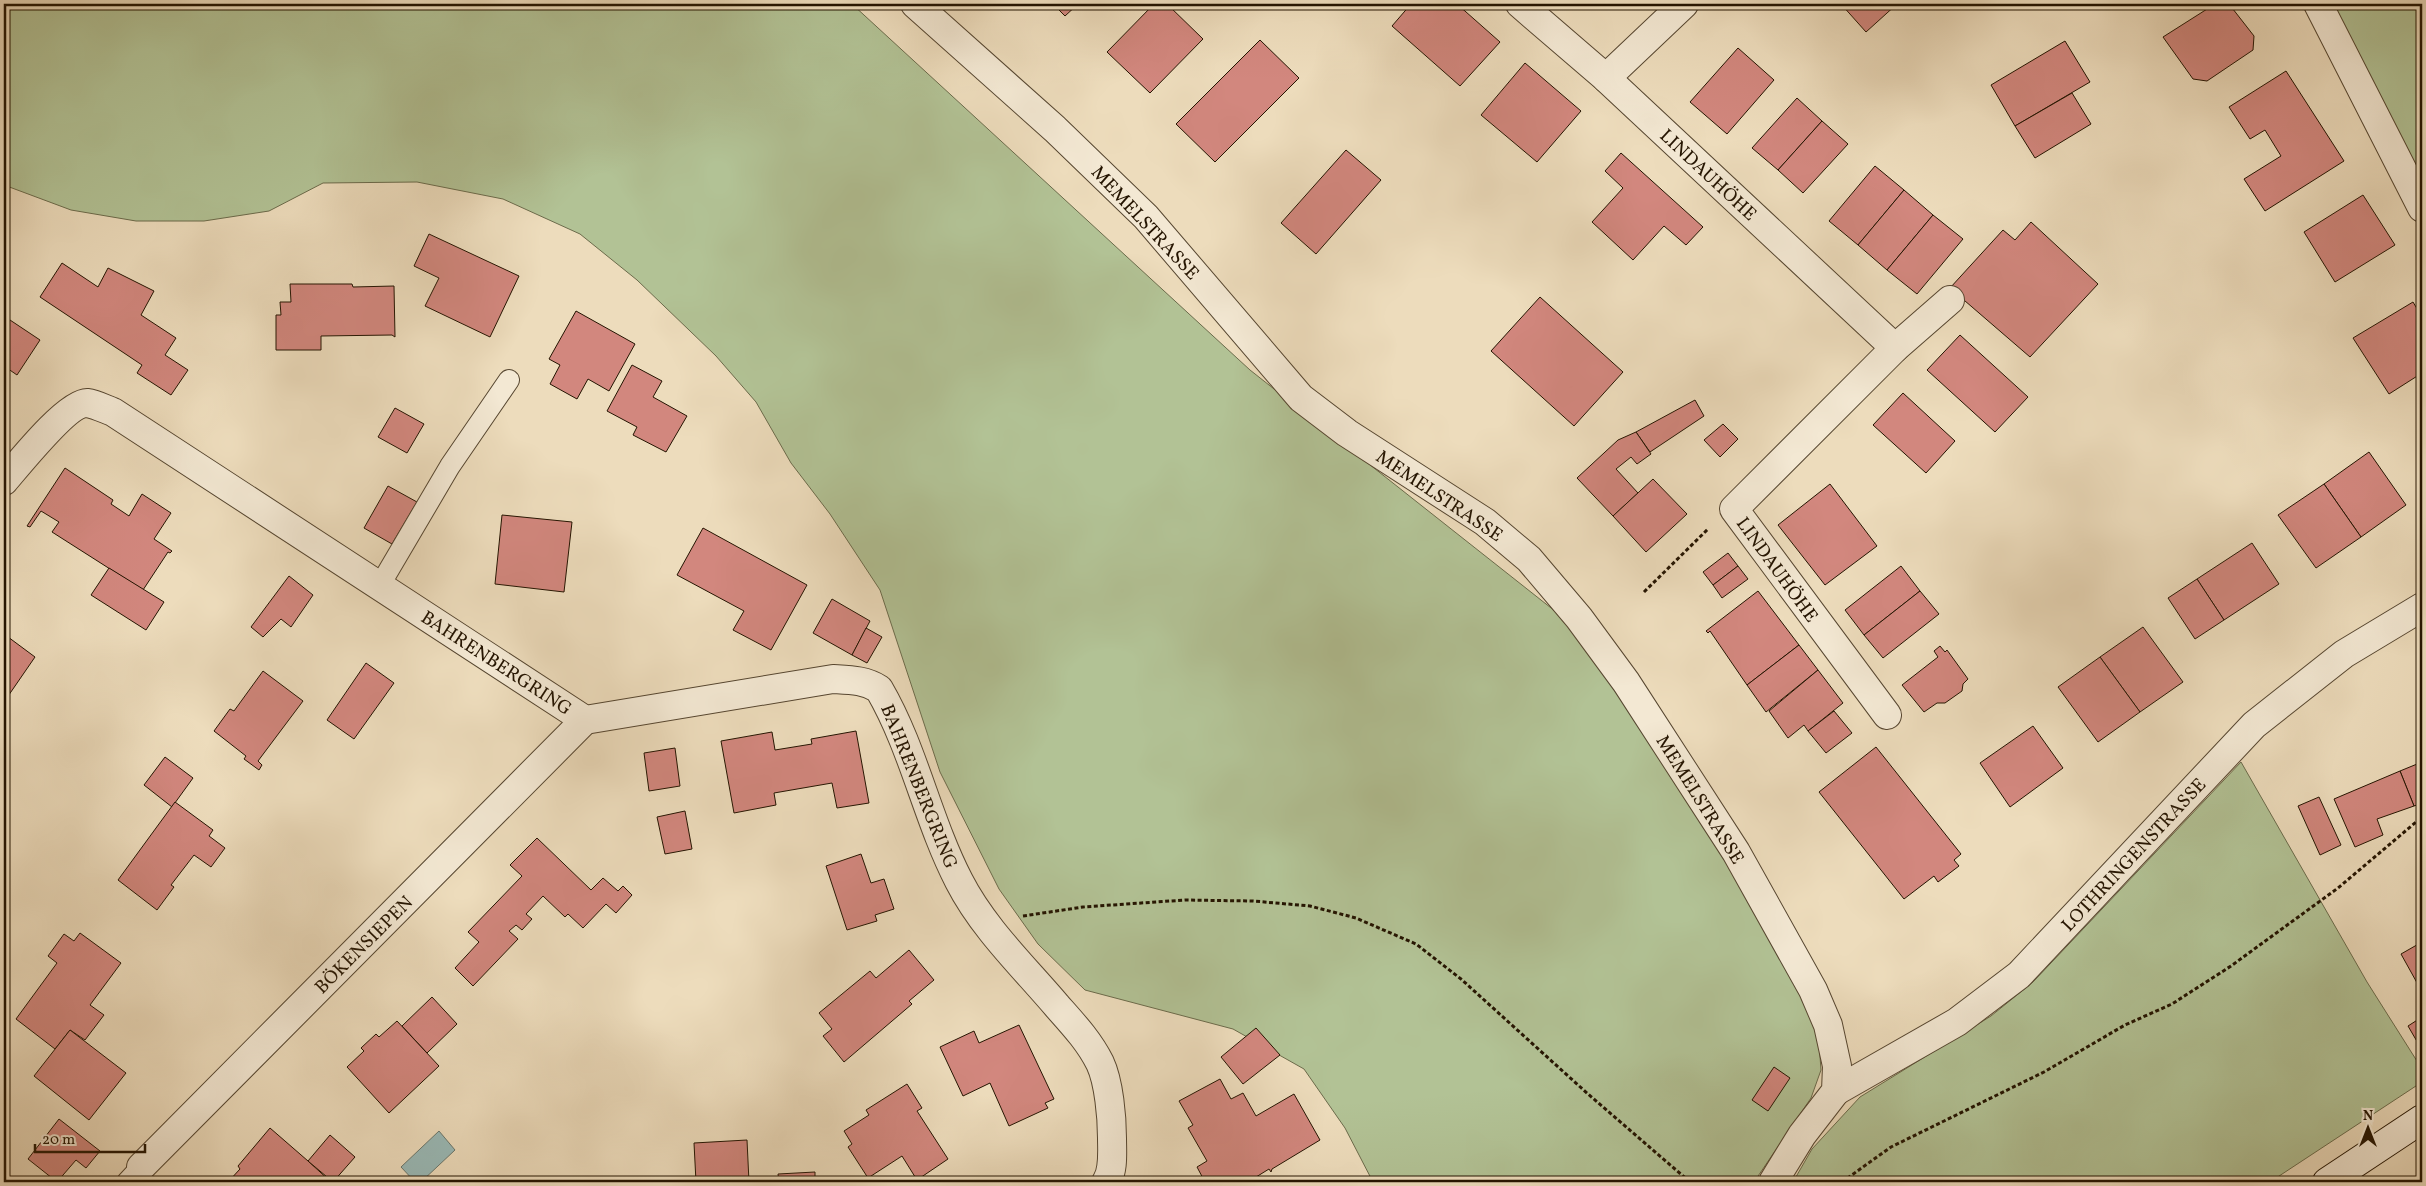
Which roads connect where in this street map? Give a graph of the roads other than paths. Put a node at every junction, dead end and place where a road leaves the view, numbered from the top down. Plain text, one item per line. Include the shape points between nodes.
1 (915, 4) edge
2 (1520, 4) edge
3 (1684, 4) edge
4 (2318, 4) edge
5 (1606, 78) junction
6 (2422, 208) edge
7 (1950, 300) dead end
8 (1895, 348) junction
9 (509, 380) dead end
10 (4, 482) edge
11 (380, 586) junction
12 (2422, 607) edge
13 (1887, 715) dead end
14 (585, 720) junction
15 (1836, 1091) junction
16 (2422, 1119) edge
17 (134, 1175) edge
18 (1106, 1182) edge
19 (1773, 1182) edge
20 (2328, 1182) edge

1 - 15 street, MEMELSTRASSE via 1055,129 1146,217 1301,398 1347,434 1485,522 1545,575 1626,682 1736,852 1786,939 1828,1024 1837,1066
2 - 5 street, LINDAUHÖHE
3 - 5 street
4 - 6 street
5 - 8 street, LINDAUHÖHE
7 - 8 street, LINDAUHÖHE
8 - 13 street, LINDAUHÖHE via 1734,510
9 - 11 lane via 450,466
10 - 11 street, BAHRENBERGRING via 65,415 88,403 113,412
11 - 14 street, BAHRENBERGRING
12 - 15 street, LOTHRINGENSTRASSE via 2344,654 2254,725 2019,975 1957,1022
14 - 17 street, BÖKENSIEPEN
14 - 18 street, BAHRENBERGRING via 833,679 856,680 879,688 907,747 935,830 960,882 985,922 1088,1041 1101,1066 1112,1125 1112,1156
15 - 19 street
16 - 20 street

